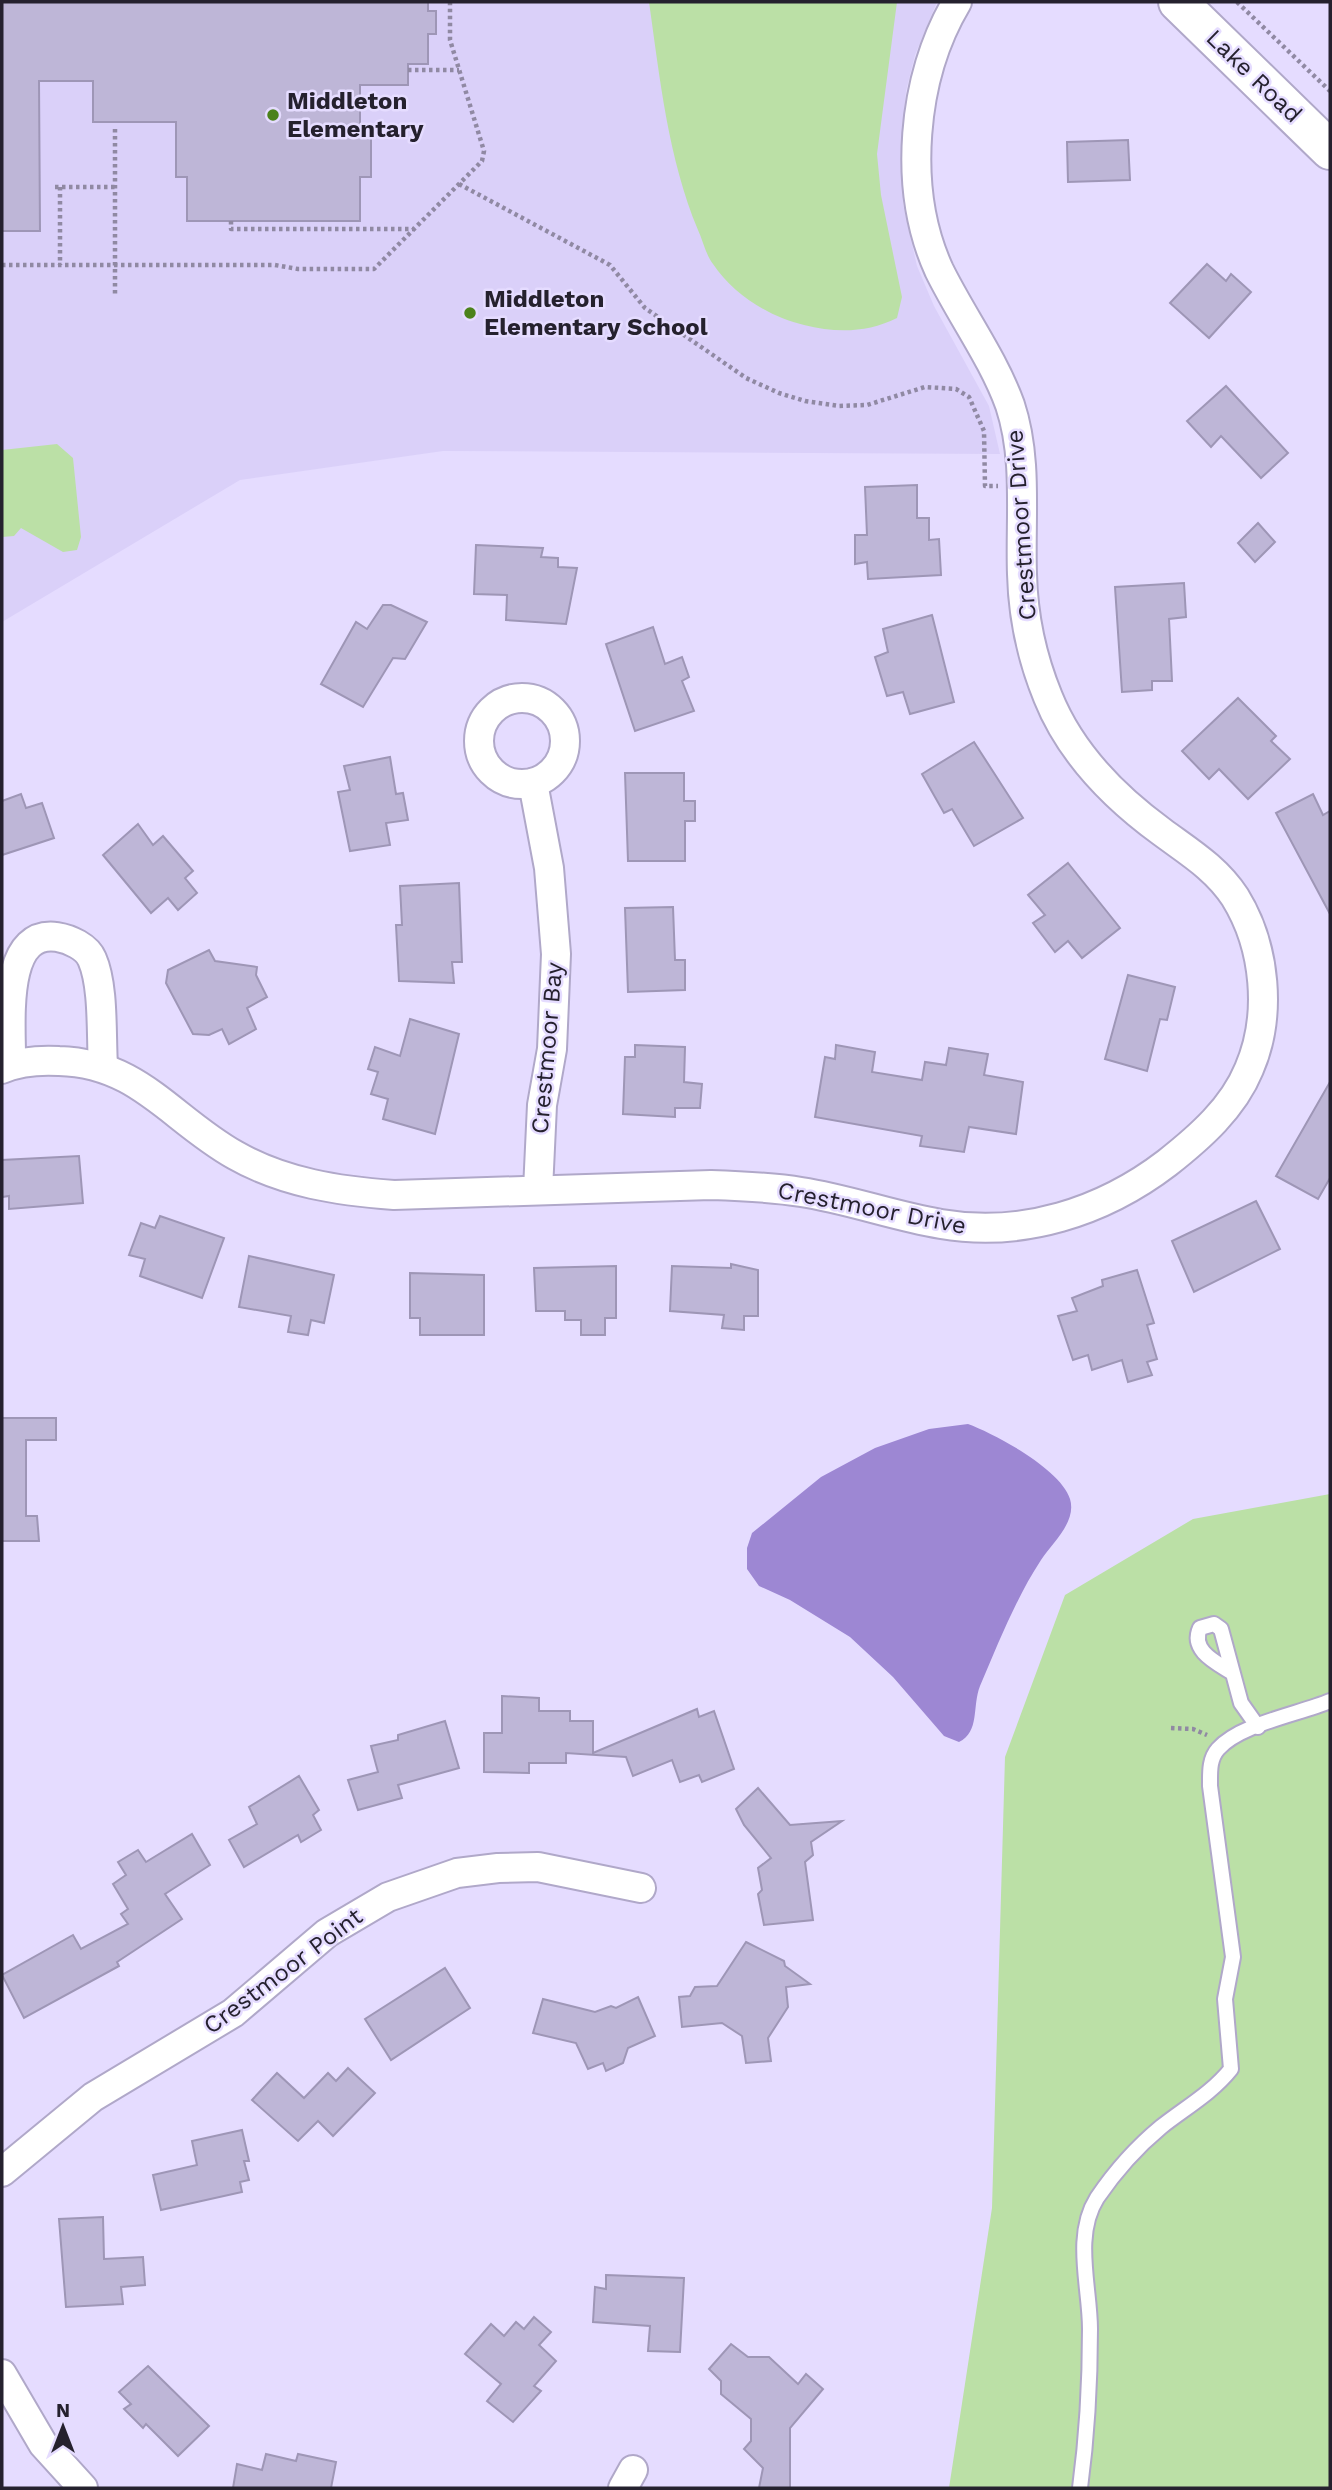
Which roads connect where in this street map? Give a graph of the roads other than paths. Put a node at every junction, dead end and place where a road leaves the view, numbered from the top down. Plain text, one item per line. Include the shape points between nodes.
1 (957, 2) edge
2 (1178, 2) edge
3 (1330, 150) edge
4 (533, 782) dead end
5 (103, 1066) junction
6 (6, 1067) edge
7 (538, 1190) junction
8 (1231, 1672) dead end
9 (1330, 1701) edge
10 (1258, 1727) junction
11 (641, 1888) dead end
12 (2, 2172) edge
13 (2, 2374) edge
14 (83, 2488) edge
15 (1080, 2488) edge

1 - 7 street, Crestmoor Drive via 944,25 922,100 918,182 924,227 937,265 993,369 1018,437 1022,579 1035,661 1064,729 1097,775 1139,814 1218,874 1236,900 1260,965 1264,1004 1260,1045 1243,1083 1189,1146 1120,1193 1046,1222 962,1227 802,1192 757,1187
2 - 3 street, Lake Road
4 - 7 street, Crestmoor Bay via 550,868 556,954
5 - 6 street, Crestmoor Drive via 41,1060
5 - 6 street via 91,955 76,943 56,937 37,938 22,950 13,967
5 - 7 street, Crestmoor Drive via 126,1077 235,1156 308,1185 394,1195
8 - 10 lane via 1241,1703
9 - 10 lane
10 - 15 lane via 1223,1745 1210,1765 1233,1957 1225,1999 1231,2069 1144,2142 1109,2183 1088,2218 1084,2235 1090,2326
11 - 12 street, Crestmoor Point via 538,1867 498,1868 457,1873 388,1897 327,1933 233,2013 93,2097
13 - 14 street via 43,2444

